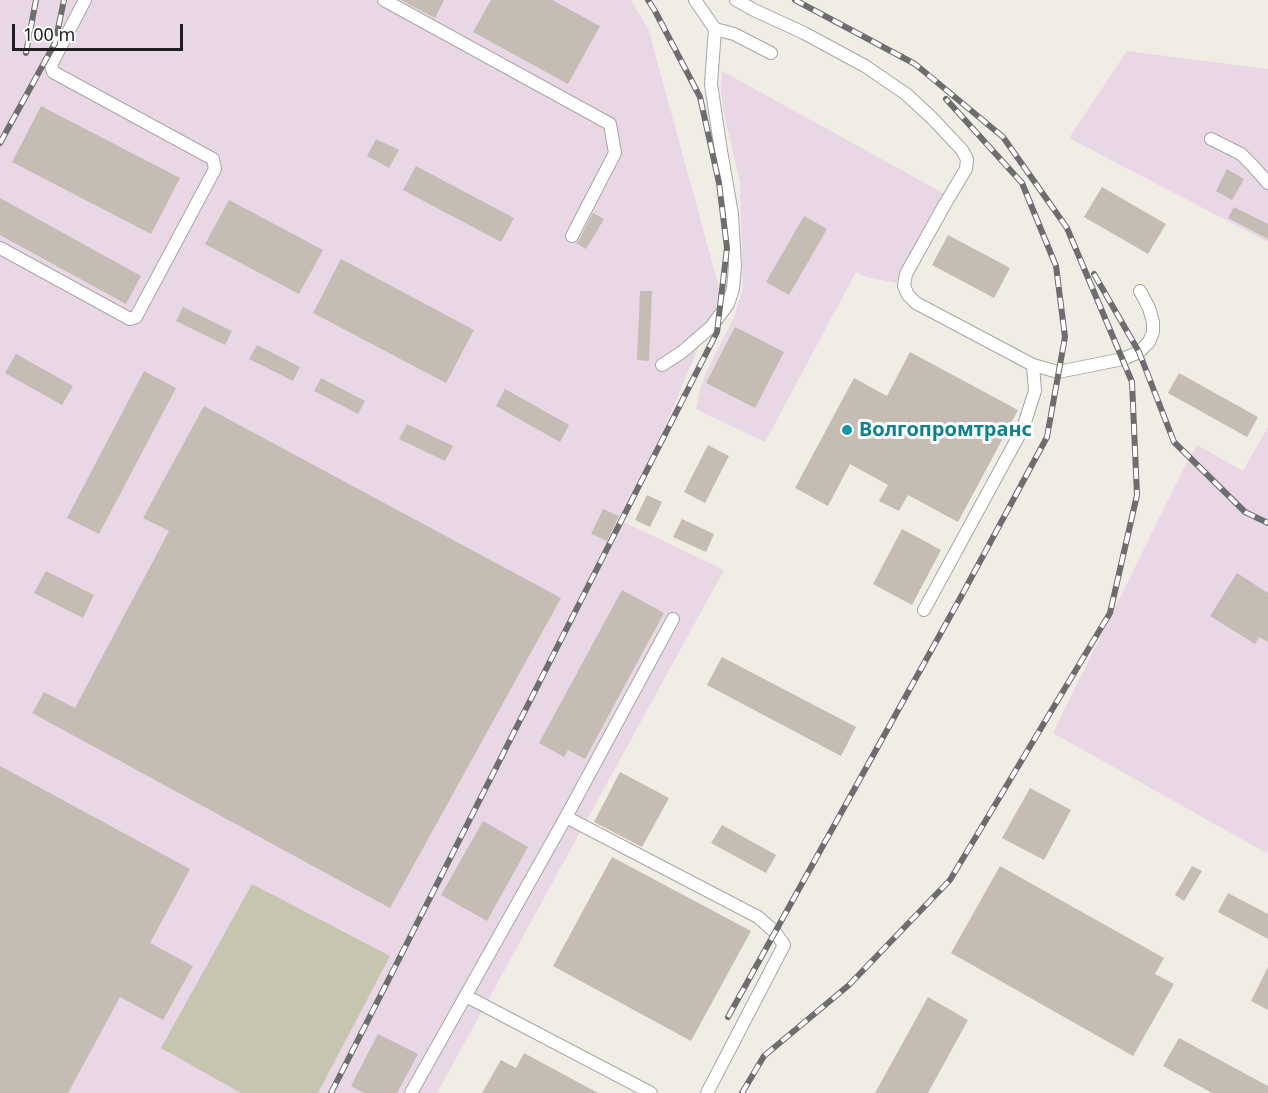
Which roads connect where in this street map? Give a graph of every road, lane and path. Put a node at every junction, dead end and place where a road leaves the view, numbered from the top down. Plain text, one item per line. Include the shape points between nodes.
1 (85, 0) edge
2 (384, 0) edge
3 (695, 0) edge
4 (736, 0) edge
5 (715, 29) junction
6 (771, 53) dead end
7 (1211, 139) dead end
8 (1268, 183) edge
9 (572, 236) dead end
10 (0, 248) edge
11 (1140, 291) dead end
12 (662, 365) dead end
13 (1033, 365) junction
14 (924, 610) dead end
15 (673, 619) dead end
16 (566, 817) junction
17 (466, 996) junction
18 (411, 1093) edge
19 (651, 1093) edge
20 (707, 1093) edge

1 - 10 lane via 51,65 53,72 213,159 215,169 136,317 130,319
2 - 9 lane via 610,124 615,153
3 - 5 lane
4 - 13 lane via 866,66 906,94 962,150 967,159 966,169 906,274 904,286 916,303
5 - 6 lane
5 - 12 lane via 711,84 732,214 733,289 728,304 711,327
7 - 8 lane via 1241,154
11 - 13 lane via 1149,308 1153,332 1139,352 1058,372
13 - 14 lane via 1035,391 1023,428
15 - 16 lane
16 - 17 lane
16 - 20 lane via 758,917 784,945
17 - 18 lane
17 - 19 lane

